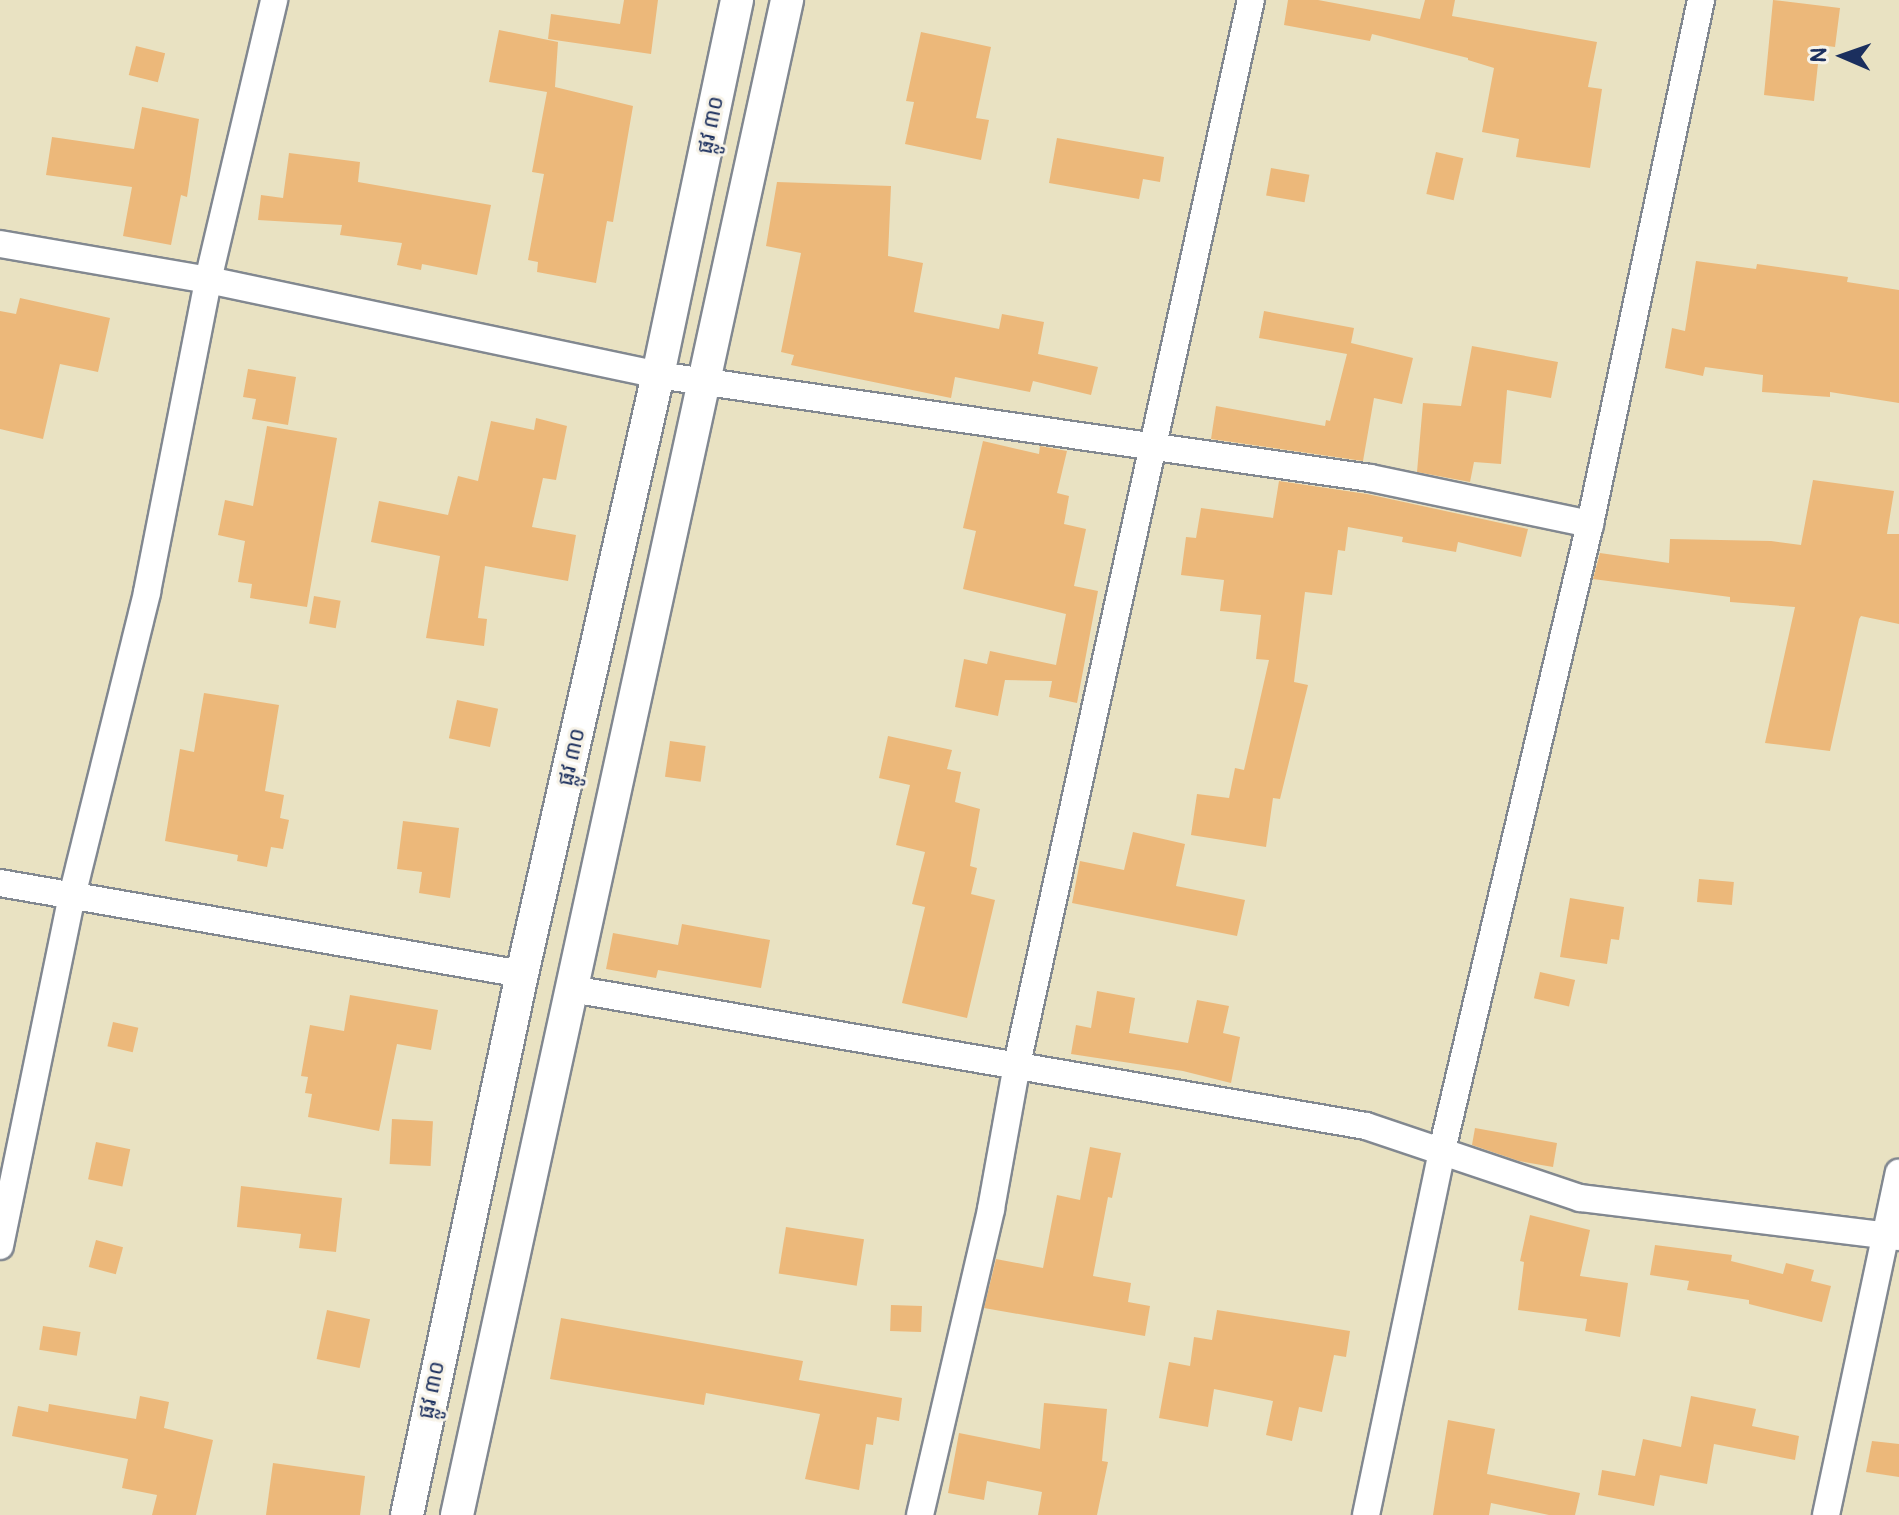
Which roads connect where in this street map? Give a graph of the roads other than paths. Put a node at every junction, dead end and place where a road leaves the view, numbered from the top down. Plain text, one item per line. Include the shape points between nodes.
1 (274, 0) edge
2 (737, 0) edge
3 (787, 0) edge
4 (1251, 0) edge
5 (1701, 0) edge
6 (0, 244) edge
7 (208, 280) junction
8 (658, 375) junction
9 (705, 383) junction
10 (1155, 447) junction
11 (1590, 524) junction
12 (0, 883) edge
13 (72, 896) junction
14 (522, 974) junction
15 (572, 989) junction
16 (1017, 1064) junction
17 (1442, 1150) junction
18 (1899, 1173) edge
19 (1892, 1236) edge
20 (0, 1246) edge
21 (407, 1515) edge
22 (457, 1515) edge
23 (920, 1515) edge
24 (1366, 1515) edge
25 (1826, 1515) edge

1 - 7 street
2 - 8 street, ផ្លូវ ៣០
3 - 9 street
4 - 10 street
5 - 11 street
6 - 7 street
7 - 8 street
7 - 13 street via 147,592
8 - 9 street
8 - 14 street, ផ្លូវ ៣០
9 - 10 street
9 - 15 street
10 - 11 street via 1370,478
10 - 16 street
11 - 17 street
12 - 13 street
13 - 14 street
13 - 20 street
14 - 21 street, ផ្លូវ ៣០
15 - 16 street
15 - 22 street
16 - 17 street via 1366,1126
16 - 23 street via 991,1209
17 - 19 street via 1580,1198
17 - 24 street
18 - 19 street
19 - 25 street

